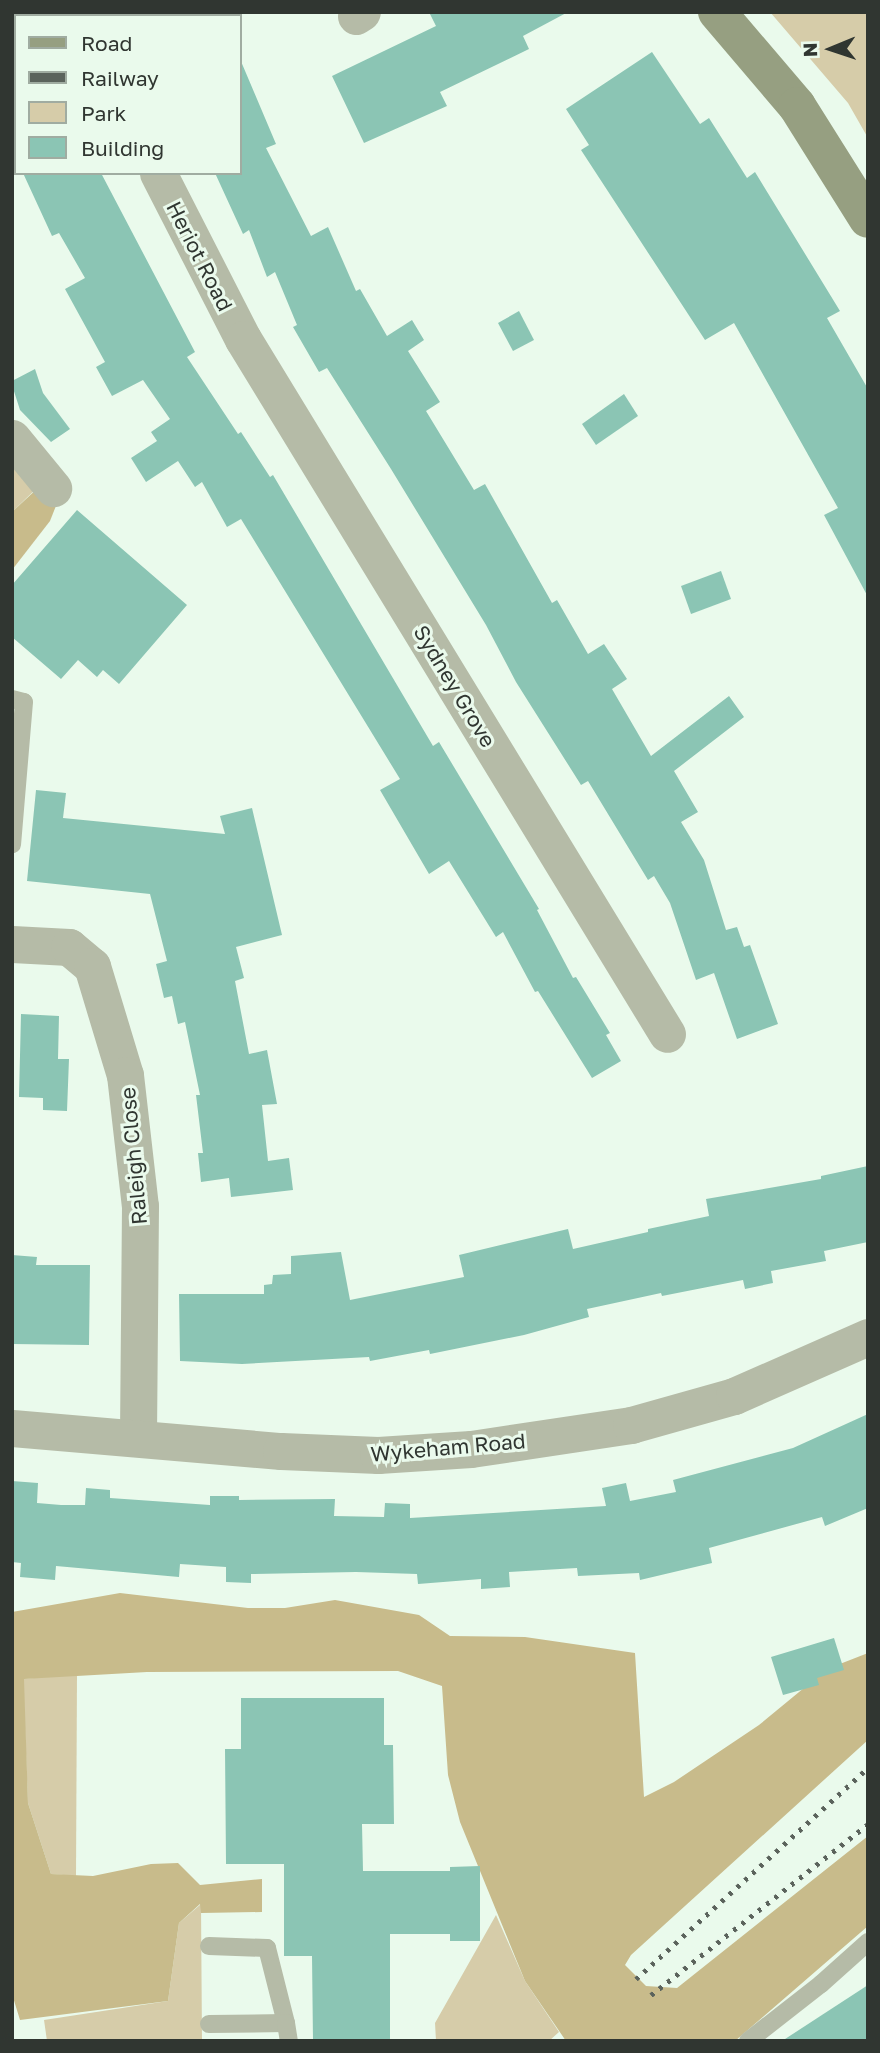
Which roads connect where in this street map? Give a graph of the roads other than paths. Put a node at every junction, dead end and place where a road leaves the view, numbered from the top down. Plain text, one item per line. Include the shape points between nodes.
1 (717, 12) edge
2 (159, 175) edge
3 (868, 219) edge
4 (243, 339) joint
5 (12, 438) edge
6 (53, 488) dead end
7 (12, 699) edge
8 (12, 844) edge
9 (12, 944) edge
10 (667, 1034) dead end
11 (868, 1337) edge
12 (12, 1427) edge
13 (138, 1437) junction
14 (868, 1942) edge
15 (209, 1946) dead end
16 (209, 2024) dead end
17 (287, 2032) edge
18 (758, 2037) edge

1 - 3 main road via 797,106
2 - 4 street, Heriot Road
4 - 10 street, Sydney Grove
5 - 6 street
7 - 8 lane via 24,702
9 - 13 street, Raleigh Close via 69,947 92,966 125,1075 140,1206
11 - 13 street, Wykeham Road via 721,1400 631,1425 471,1449 378,1455
12 - 13 street, Wykeham Road
14 - 18 lane
15 - 17 lane via 267,1948
16 - 17 lane

